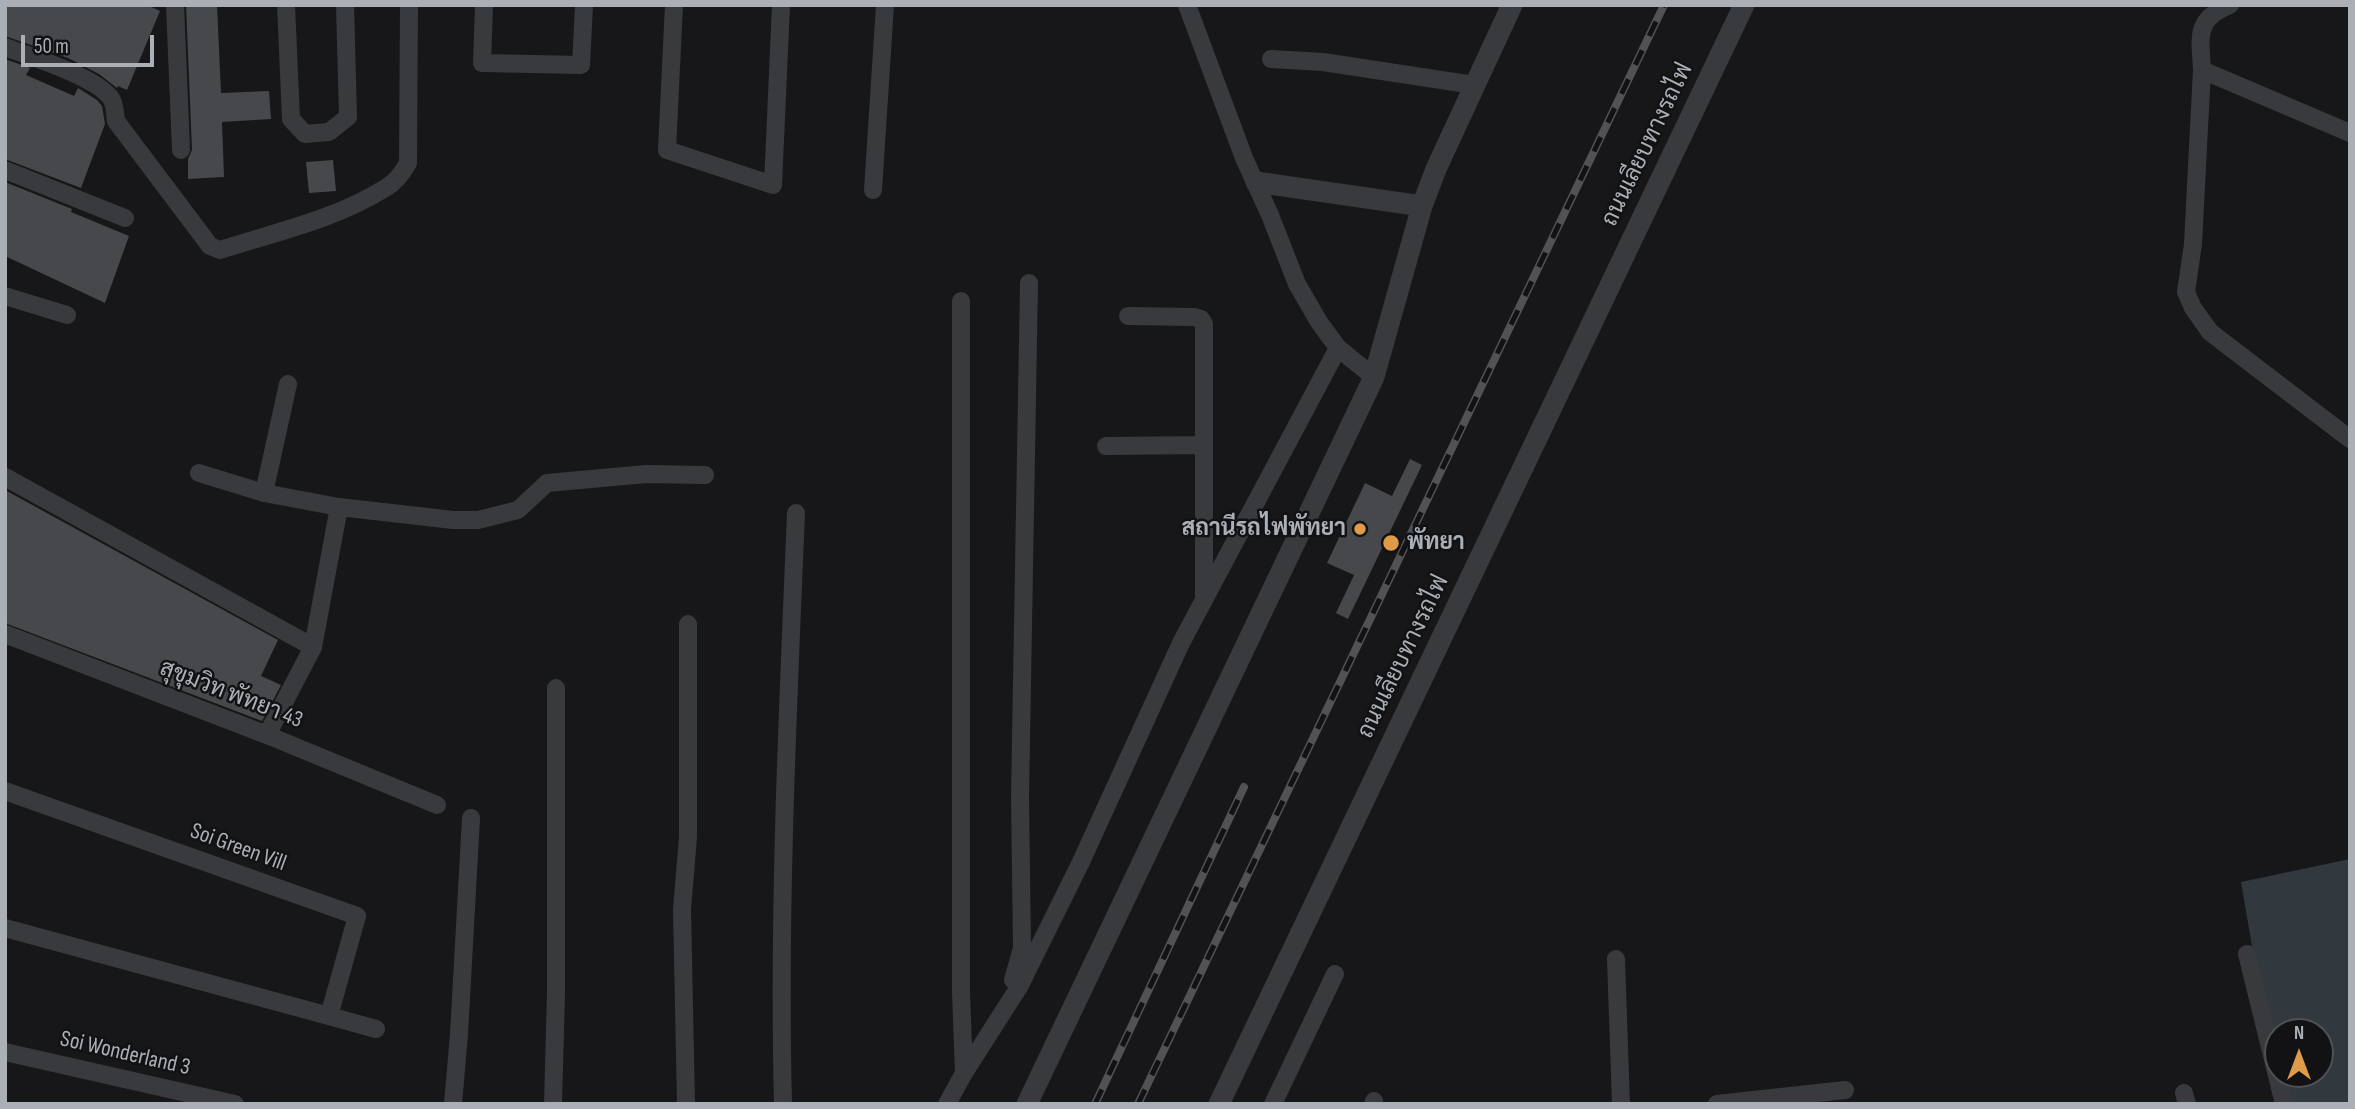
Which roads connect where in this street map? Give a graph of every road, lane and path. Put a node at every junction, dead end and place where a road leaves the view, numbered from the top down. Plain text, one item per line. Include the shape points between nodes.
1 (175, 5) edge
2 (286, 5) edge
3 (345, 5) edge
4 (409, 5) edge
5 (484, 5) edge
6 (584, 5) edge
7 (674, 5) edge
8 (781, 5) edge
9 (885, 5) edge
10 (1187, 5) edge
11 (1512, 5) edge
12 (1744, 5) edge
13 (2230, 5) edge
14 (5, 47) edge
15 (1271, 59) dead end
16 (2202, 70) junction
17 (1474, 85) junction
18 (2350, 133) edge
19 (181, 149) dead end
20 (5, 170) edge
21 (1256, 182) junction
22 (873, 190) dead end
23 (1422, 206) junction
24 (125, 218) dead end
25 (1029, 283) dead end
26 (5, 296) edge
27 (961, 301) dead end
28 (67, 315) dead end
29 (1128, 316) dead end
30 (1338, 348) junction
31 (1374, 377) junction
32 (288, 384) dead end
33 (2350, 439) edge
34 (1203, 444) junction
35 (1106, 446) dead end
36 (199, 473) dead end
37 (705, 475) dead end
38 (5, 477) edge
39 (264, 493) junction
40 (339, 508) junction
41 (796, 513) dead end
42 (1204, 599) junction
43 (688, 624) dead end
44 (5, 634) edge
45 (313, 647) junction
46 (556, 688) dead end
47 (267, 735) junction
48 (5, 791) edge
49 (437, 805) dead end
50 (471, 818) dead end
51 (5, 928) edge
52 (2247, 954) dead end
53 (1616, 960) dead end
54 (1335, 974) dead end
55 (329, 1016) junction
56 (376, 1030) dead end
57 (5, 1052) edge
58 (975, 1055) junction
59 (964, 1073) junction
60 (1845, 1090) dead end
61 (235, 1104) edge
62 (453, 1104) edge
63 (553, 1104) edge
64 (686, 1104) edge
65 (783, 1104) edge
66 (947, 1104) edge
67 (1027, 1104) edge
68 (1219, 1104) edge
69 (1273, 1104) edge
70 (1621, 1104) edge
71 (1717, 1104) edge
72 (2284, 1104) edge

1 - 19 street
2 - 3 street via 291,118 305,134 329,132 348,117
4 - 14 street via 408,163 401,175 332,214 220,250 210,246 116,121 111,98 83,78
5 - 6 street via 482,63 581,65
7 - 8 street via 667,149 773,185
9 - 22 street
10 - 21 street
11 - 17 street
12 - 68 street, ถนนเลียบทางรถไฟ
13 - 16 street via 2212,13 2206,22 2200,41
15 - 17 street via 1323,62
16 - 18 street
16 - 33 street via 2189,300 2210,332
17 - 23 street
20 - 24 street
21 - 23 street
21 - 30 street via 1297,284
23 - 31 street
25 - 58 street via 1020,796 1022,948 1016,974
26 - 28 street
27 - 59 street
29 - 34 street via 1194,317 1204,324
30 - 31 street
30 - 42 street
31 - 67 street
32 - 39 street
34 - 35 street
34 - 42 street
36 - 39 street
37 - 40 street via 646,474 547,483 518,510 478,520
38 - 45 street
39 - 40 street
40 - 45 street
41 - 65 street via 785,773
42 - 58 street via 1019,987
43 - 64 street via 688,837 682,909
44 - 47 street, สุขุมวิท พัทยา 43
45 - 47 street
46 - 63 street
47 - 49 street, สุขุมวิท พัทยา 43
48 - 55 street, Soi Green Vill via 357,916
50 - 62 street
51 - 55 street
52 - 72 street
53 - 70 street
54 - 69 street
55 - 56 street
57 - 61 street, Soi Wonderland 3
58 - 59 street
59 - 66 street
60 - 71 street

